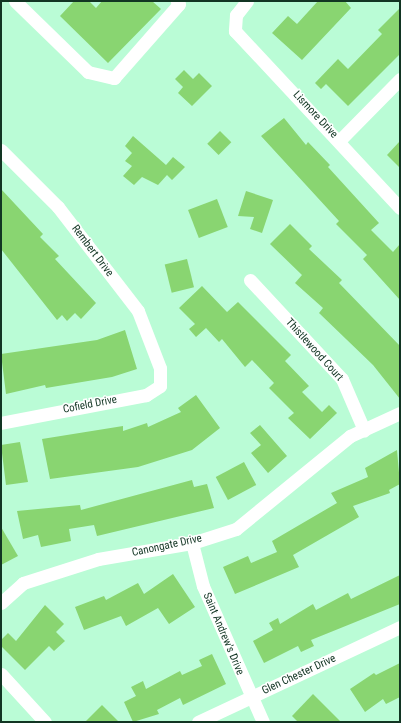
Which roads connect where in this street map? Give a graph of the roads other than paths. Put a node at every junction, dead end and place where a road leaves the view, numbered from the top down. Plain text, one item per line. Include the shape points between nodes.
1 (15, 1) edge
2 (177, 1) edge
3 (247, 1) edge
4 (400, 79) edge
5 (339, 141) junction
6 (1, 150) edge
7 (400, 208) edge
8 (250, 280) dead end
9 (160, 368) joint
10 (400, 413) edge
11 (1, 423) edge
12 (364, 430) junction
13 (192, 543) junction
14 (1, 602) edge
15 (400, 628) edge
16 (1, 674) edge
17 (251, 698) junction
18 (44, 722) edge
19 (198, 722) edge
20 (263, 722) edge

1 - 2 street via 88,72 114,78 179,4
3 - 5 street, Lismore Drive via 234,22 241,38
4 - 5 street
5 - 7 street, Lismore Drive
6 - 9 street, Rembert Drive via 58,207 138,311
8 - 12 street, Thistlewood Court via 342,379
9 - 11 street, Cofield Drive via 160,386 146,395
10 - 12 street, Canongate Drive
12 - 13 street, Canongate Drive via 315,463 244,524
13 - 14 street, Canongate Drive via 98,559 23,583
13 - 17 street, Saint Andrew's Drive via 203,586
15 - 17 street, Glen Chester Drive
16 - 18 street
17 - 19 street, Glen Chester Drive
17 - 20 street, Saint Andrew's Drive

